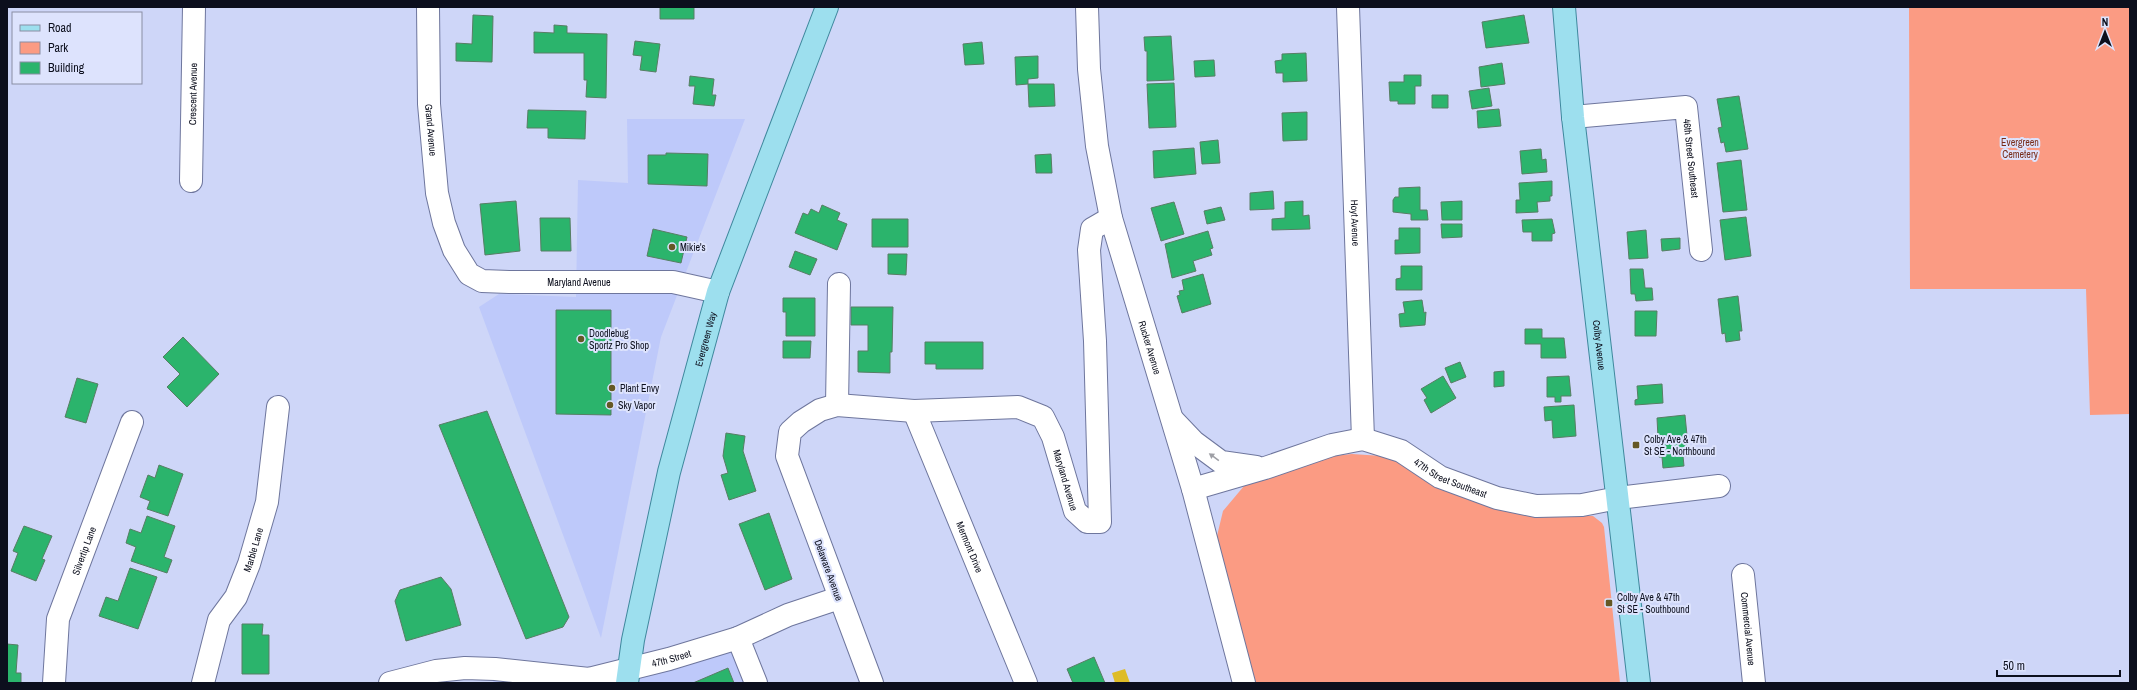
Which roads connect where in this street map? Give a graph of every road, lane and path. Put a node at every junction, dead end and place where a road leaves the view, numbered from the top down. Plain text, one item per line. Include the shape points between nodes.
1 (194, 7) edge
2 (428, 7) edge
3 (827, 7) edge
4 (1087, 7) edge
5 (1348, 7) edge
6 (1564, 7) edge
7 (1573, 117) junction
8 (191, 181) dead end
9 (1111, 218) junction
10 (454, 250) joint
11 (1701, 250) dead end
12 (839, 284) dead end
13 (718, 292) junction
14 (837, 405) junction
15 (278, 408) dead end
16 (914, 411) junction
17 (1172, 418) junction
18 (132, 422) dead end
19 (1364, 439) junction
20 (787, 456) joint
21 (1265, 468) junction
22 (1719, 486) dead end
23 (1193, 489) junction
24 (1618, 498) junction
25 (1744, 575) dead end
26 (840, 598) junction
27 (738, 638) junction
28 (628, 676) edge
29 (54, 683) edge
30 (203, 683) edge
31 (390, 683) edge
32 (756, 683) edge
33 (872, 683) edge
34 (1026, 683) edge
35 (1244, 683) edge
36 (1639, 683) edge
37 (1754, 683) edge

1 - 8 street, Crescent Avenue
2 - 10 street, Grand Avenue via 429,104 434,172 444,223
3 - 13 main road, Evergreen Way
4 - 9 street, Rucker Avenue via 1089,69 1097,146
5 - 19 street, Hoyt Avenue
6 - 7 main road, Colby Avenue
7 - 11 street, 46th Street Southeast via 1686,107
7 - 24 main road, Colby Avenue
9 - 16 street, Maryland Avenue via 1092,229 1089,250 1095,341 1100,522 1087,522 1074,511 1053,437 1043,417 1018,407
9 - 17 street, Rucker Avenue
10 - 13 street, Maryland Avenue via 469,274 482,281 673,282
12 - 14 street
13 - 28 main road, Evergreen Way via 669,472 633,640
14 - 16 street, Maryland Avenue
14 - 20 street, Maryland Avenue via 820,410 790,432
15 - 30 street, Marble Lane via 267,502 250,564 236,597 219,620
16 - 34 street, Mermont Drive
21 -> 17 street via 1221,462 1194,442
17 - 23 street, Rucker Avenue
18 - 29 street, Silvertip Lane via 58,619
19 - 21 street, 47th Street Southeast via 1332,445
19 - 24 street, 47th Street Southeast via 1401,451 1440,477 1497,498 1536,506 1582,505
20 - 26 street, Delaware Avenue
21 - 23 street, 47th Street Southeast
22 - 24 street, 47th Street Southeast
23 - 35 street, Rucker Avenue
24 - 36 main road, Colby Avenue
25 - 37 street, Commercial Avenue
26 - 27 street, 47th Street via 788,615
26 - 33 street, Delaware Avenue
27 - 28 street, 47th Street
27 - 32 street
28 - 31 street, 47th Street via 589,679 465,668 436,671

